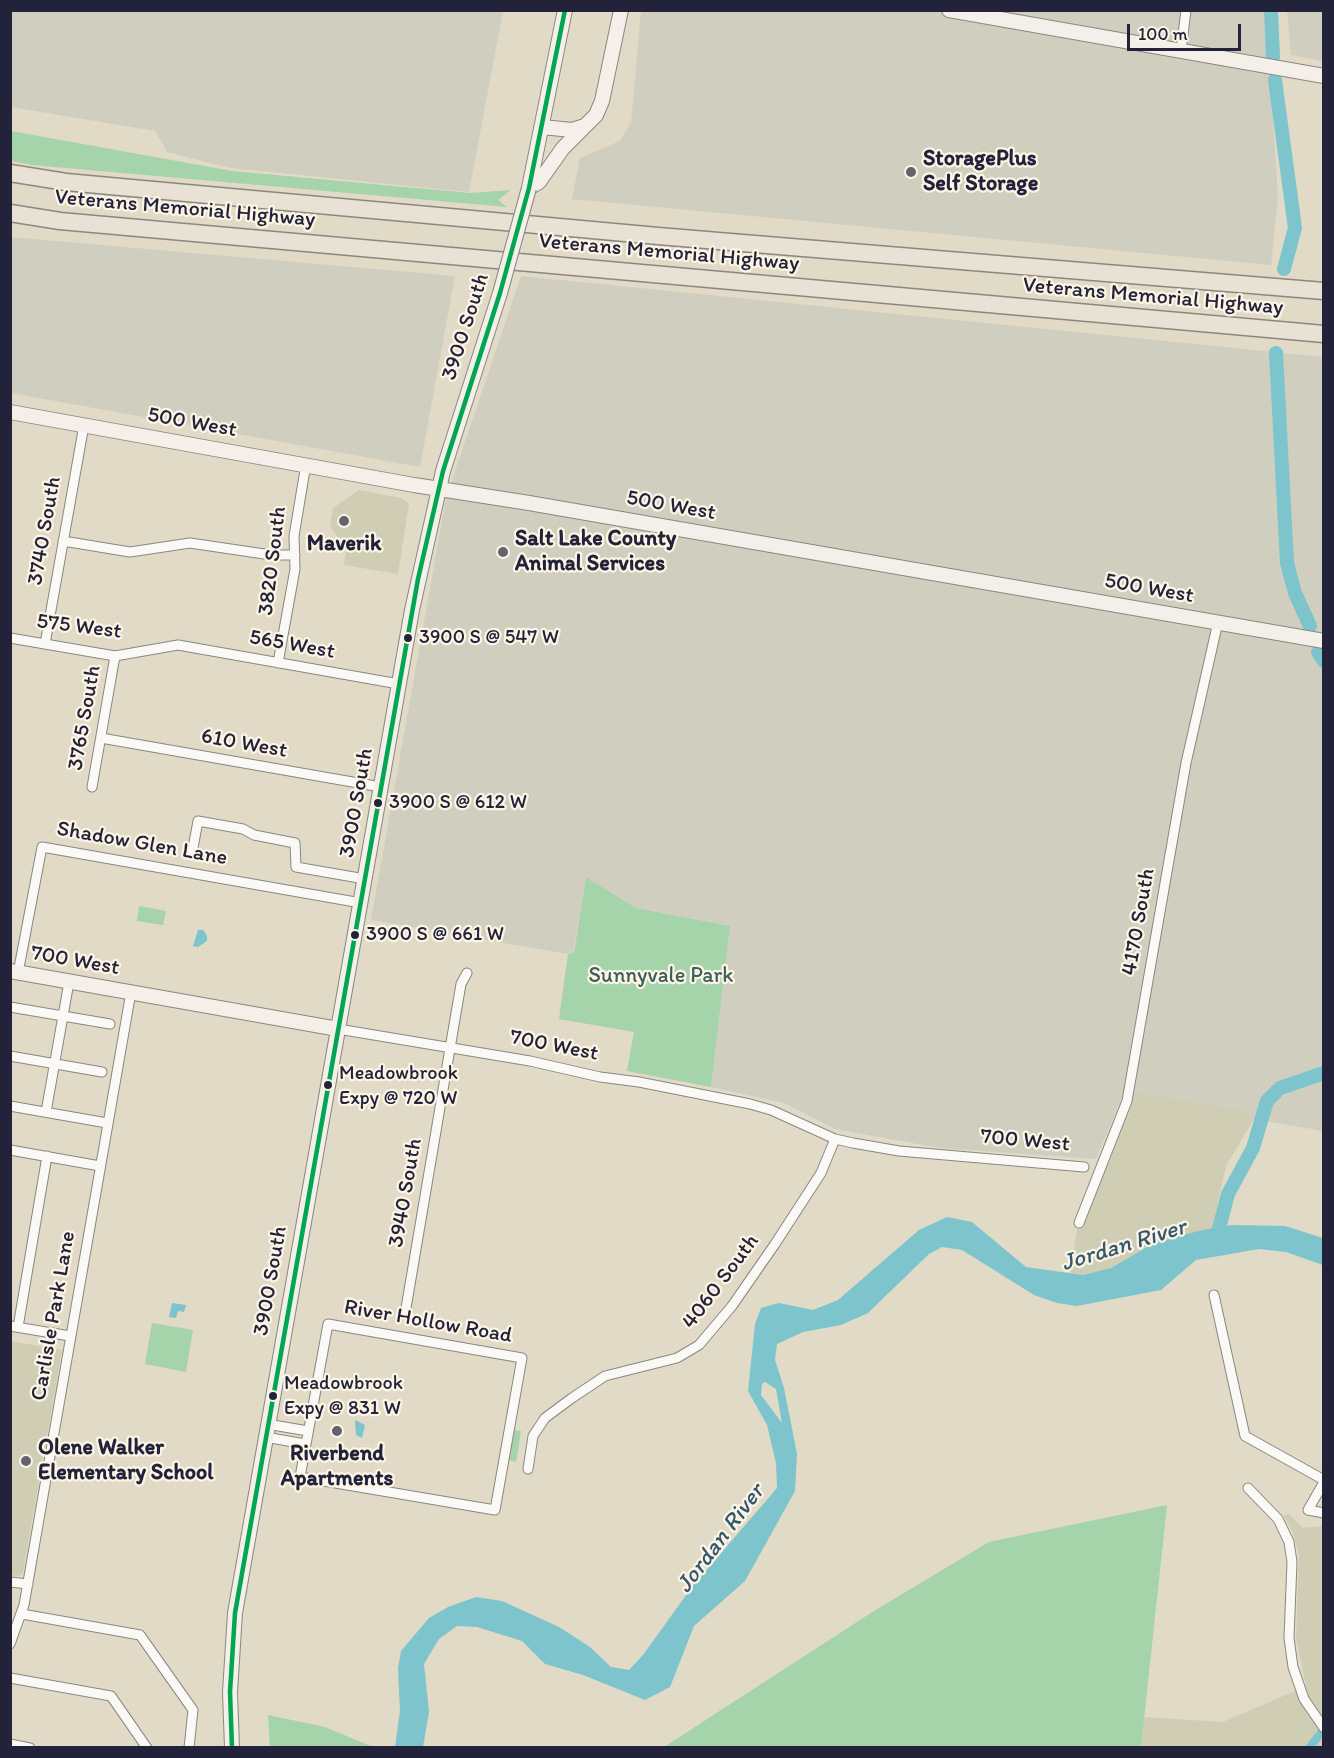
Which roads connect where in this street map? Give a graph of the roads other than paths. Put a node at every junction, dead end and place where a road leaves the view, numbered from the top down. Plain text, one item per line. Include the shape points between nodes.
1 (565, 10) edge
2 (621, 10) edge
3 (949, 10) edge
4 (1186, 10) edge
5 (1181, 51) junction
6 (1323, 76) edge
7 (585, 126) junction
8 (542, 127) junction
9 (10, 173) edge
10 (529, 188) junction
11 (10, 213) edge
12 (1323, 289) edge
13 (1323, 336) edge
14 (10, 412) edge
15 (84, 425) junction
16 (306, 464) junction
17 (438, 488) junction
18 (63, 541) junction
19 (295, 555) junction
20 (1218, 622) junction
21 (10, 638) edge
22 (1323, 641) edge
23 (45, 644) junction
24 (178, 645) joint
25 (115, 656) junction
26 (278, 663) junction
27 (399, 684) junction
28 (101, 738) junction
29 (93, 787) dead end
30 (381, 787) junction
31 (192, 853) dead end
32 (365, 879) junction
33 (361, 903) junction
34 (14, 972) edge
35 (467, 973) dead end
36 (69, 982) junction
37 (130, 993) junction
38 (10, 1007) edge
39 (63, 1016) junction
40 (110, 1024) dead end
41 (338, 1029) junction
42 (450, 1048) junction
43 (10, 1056) edge
44 (55, 1064) junction
45 (102, 1072) dead end
46 (10, 1106) edge
47 (46, 1112) junction
48 (107, 1123) junction
49 (835, 1139) junction
50 (10, 1150) edge
51 (47, 1156) junction
52 (100, 1166) junction
53 (1084, 1167) dead end
54 (1079, 1223) dead end
55 (1214, 1295) dead end
56 (405, 1314) dead end
57 (14, 1326) edge
58 (70, 1336) junction
59 (266, 1431) junction
60 (308, 1431) junction
61 (305, 1444) junction
62 (528, 1469) dead end
63 (1323, 1481) edge
64 (1248, 1488) dead end
65 (1323, 1513) edge
66 (10, 1582) edge
67 (28, 1584) junction
68 (22, 1614) junction
69 (10, 1644) edge
70 (10, 1678) edge
71 (1321, 1726) edge
72 (10, 1744) edge
73 (30, 1748) edge
74 (147, 1748) edge
75 (189, 1748) edge
76 (232, 1748) edge

1 - 8 main road, 3900 South
2 - 7 main road via 602,101
3 - 5 main road
4 - 5 street
5 - 6 main road
7 - 8 main road via 572,130
7 - 10 main road via 563,148 539,182
8 - 10 main road, 3900 South
9 - 12 highway, Veterans Memorial Highway via 77,183 658,236
10 - 17 main road, 3900 South, bridge
11 - 13 highway, Veterans Memorial Highway
14 - 15 main road, 500 West
15 - 16 main road, 500 West
15 - 18 street, 3740 South
16 - 17 main road, 500 West
16 - 19 street, 3820 South via 294,536
17 - 20 main road, 500 West
17 - 27 main road, 3900 South
18 - 19 street via 130,552 200,543 271,555
18 - 23 street, 3740 South
19 - 26 street, 3820 South
20 - 22 main road, 500 West
20 - 54 street, 4170 South via 1186,763 1127,1101
21 - 23 street, 575 West
23 - 25 street, 575 West
24 - 25 street, 575 West
24 - 26 street, 565 West
25 - 28 street, 3765 South
26 - 27 street, 565 West
27 - 30 main road, 3900 South
28 - 29 street, 3765 South
28 - 30 street, 610 West
30 - 32 main road, 3900 South
31 - 32 street via 198,821 295,843 296,867
32 - 33 main road, 3900 South
33 - 34 street, Shadow Glen Lane via 42,847
33 - 41 main road, 3900 South
34 - 36 main road, 700 West
35 - 42 street, 3940 South via 461,984
36 - 37 main road, 700 West
36 - 39 street
37 - 41 main road, 700 West
37 - 48 street, Carlisle Park Lane
38 - 39 street
39 - 40 street
39 - 44 street
41 - 42 street, 700 West
41 - 59 main road, 3900 South
42 - 49 street, 700 West via 750,1104
42 - 56 street, 3940 South
43 - 44 street
44 - 45 street
44 - 47 street
46 - 47 street
47 - 48 street
48 - 52 street, Carlisle Park Lane
49 - 53 street, 700 West via 899,1151
49 - 62 street, 4060 South via 821,1173 732,1306 699,1345 677,1358 605,1376 572,1398 545,1418 533,1436
50 - 51 street
51 - 52 street
51 - 57 street
52 - 58 street, Carlisle Park Lane
55 - 63 street via 1245,1436
57 - 58 street
58 - 67 street, Carlisle Park Lane
59 - 60 street
59 - 61 street
59 - 76 main road, 3900 South via 235,1613 230,1692
60 - 61 street, River Hollow Road
60 - 61 street, River Hollow Road via 327,1324 522,1358 495,1510 300,1477
63 - 65 street via 1308,1510
64 - 71 street via 1278,1519 1289,1542 1289,1638 1293,1667 1304,1699
66 - 67 street
67 - 68 street, Carlisle Park Lane
68 - 69 street, Carlisle Park Lane
68 - 75 street via 140,1635 193,1710
70 - 74 street via 111,1696
72 - 73 street

